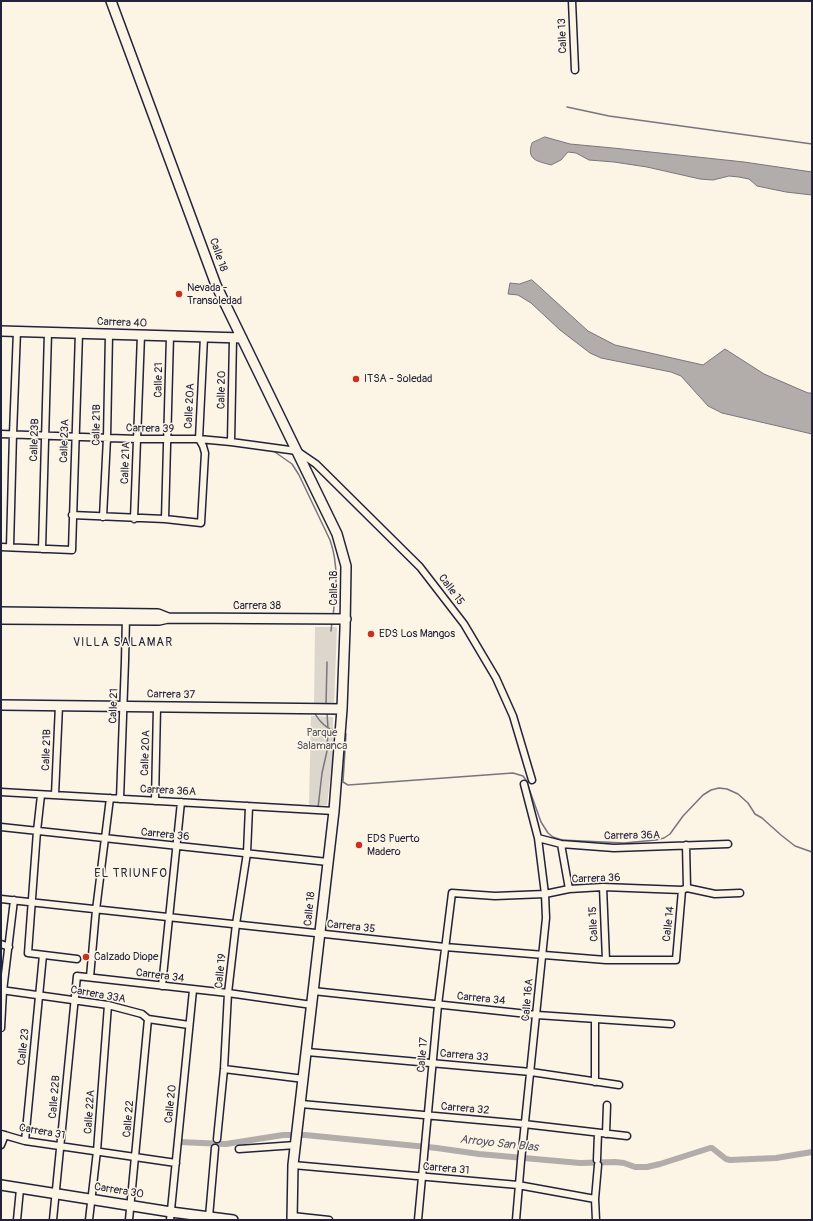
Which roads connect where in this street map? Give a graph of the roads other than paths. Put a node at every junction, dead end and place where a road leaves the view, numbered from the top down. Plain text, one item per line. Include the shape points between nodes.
1 (111, 1) edge
2 (572, 1) edge
3 (575, 70) dead end
4 (1, 331) edge
5 (17, 331) junction
6 (48, 332) junction
7 (79, 333) junction
8 (109, 334) junction
9 (141, 335) junction
10 (170, 336) junction
11 (204, 337) junction
12 (238, 338) junction
13 (1, 434) edge
14 (13, 434) junction
15 (45, 435) junction
16 (75, 436) junction
17 (107, 438) junction
18 (137, 439) junction
19 (199, 439) junction
20 (168, 440) junction
21 (231, 442) junction
22 (297, 451) junction
23 (72, 515) junction
24 (103, 517) junction
25 (134, 519) junction
26 (165, 520) junction
27 (1, 547) edge
28 (10, 547) junction
29 (42, 549) junction
30 (1, 612) edge
31 (126, 617) junction
32 (1, 619) edge
33 (346, 619) junction
34 (1, 705) edge
35 (59, 705) junction
36 (124, 706) junction
37 (157, 707) junction
38 (342, 709) junction
39 (532, 780) dead end
40 (524, 784) dead end
41 (1, 792) edge
42 (41, 794) junction
43 (55, 795) junction
44 (110, 798) junction
45 (120, 799) junction
46 (154, 801) junction
47 (181, 802) junction
48 (248, 806) junction
49 (334, 811) junction
50 (1, 827) edge
51 (37, 831) junction
52 (105, 838) junction
53 (538, 838) junction
54 (561, 844) junction
55 (728, 844) dead end
56 (686, 845) junction
57 (177, 846) junction
58 (247, 853) junction
59 (328, 862) junction
60 (603, 887) junction
61 (685, 889) junction
62 (569, 890) junction
63 (452, 893) joint
64 (545, 894) junction
65 (740, 894) dead end
66 (1, 899) edge
67 (14, 900) junction
68 (32, 902) junction
69 (96, 910) junction
70 (169, 917) junction
71 (236, 924) junction
72 (320, 933) junction
73 (1, 944) edge
74 (9, 947) junction
75 (445, 947) junction
76 (43, 955) junction
77 (542, 955) junction
78 (77, 959) dead end
79 (606, 960) junction
80 (676, 960) joint
81 (77, 976) joint
82 (90, 977) junction
83 (162, 986) junction
84 (2, 990) edge
85 (193, 990) junction
86 (313, 991) junction
87 (228, 993) junction
88 (39, 996) junction
89 (74, 1000) junction
90 (108, 1005) junction
91 (312, 1005) junction
92 (438, 1005) junction
93 (537, 1015) junction
94 (148, 1019) junction
95 (595, 1020) junction
96 (671, 1024) dead end
97 (189, 1025) junction
98 (1, 1028) edge
99 (307, 1052) junction
100 (433, 1064) junction
101 (224, 1069) junction
102 (531, 1072) junction
103 (304, 1079) junction
104 (595, 1082) junction
105 (619, 1085) dead end
106 (301, 1104) junction
107 (607, 1105) dead end
108 (428, 1116) junction
109 (524, 1124) junction
110 (598, 1133) junction
111 (3, 1134) edge
112 (606, 1134) junction
113 (627, 1136) dead end
114 (217, 1139) dead end
115 (25, 1141) junction
116 (296, 1142) junction
117 (1, 1145) edge
118 (61, 1146) junction
119 (215, 1148) dead end
120 (239, 1149) dead end
121 (97, 1151) junction
122 (135, 1157) junction
123 (176, 1163) junction
124 (294, 1165) junction
125 (422, 1176) junction
126 (1, 1185) edge
127 (518, 1186) junction
128 (20, 1189) junction
129 (56, 1194) junction
130 (91, 1199) junction
131 (595, 1199) junction
132 (130, 1205) junction
133 (170, 1216) edge
134 (212, 1218) edge
135 (292, 1218) edge
136 (17, 1220) edge
137 (53, 1220) edge
138 (89, 1220) edge
139 (129, 1220) edge
140 (232, 1220) edge
141 (329, 1220) edge
142 (418, 1220) edge
143 (516, 1220) edge
144 (596, 1220) edge

1 - 12 street, Calle 18
2 - 3 street, Calle 13
4 - 5 street, Carrera 40
5 - 6 street, Carrera 40
5 - 14 street
6 - 7 street, Carrera 40
6 - 15 street, Calle 23B
7 - 8 street, Carrera 40
7 - 16 street, Calle 23A
8 - 9 street, Carrera 40
8 - 17 street, Calle 21B
9 - 10 street, Carrera 40
9 - 18 street, Calle 21A
10 - 11 street, Carrera 40
10 - 20 street, Calle 21
11 - 12 street, Carrera 40
11 - 19 street, Calle 20A
12 - 21 street, Calle 20
12 - 22 street, Calle 18
13 - 14 street, Carrera 39
14 - 15 street, Carrera 39
14 - 28 street
15 - 16 street, Carrera 39
15 - 29 street, Calle 23B
16 - 17 street, Carrera 39
16 - 23 street, Calle 23A
17 - 18 street, Carrera 39
17 - 24 street, Calle 21B
18 - 20 street, Carrera 39
18 - 25 street, Calle 21A
19 - 20 street, Carrera 39
19 - 21 street, Carrera 39
19 - 26 street, Calle 20A via 205,453 201,523
20 - 26 street, Calle 21
21 - 22 street, Carrera 39
22 - 33 street, Calle 18 via 338,534 343,551 346,566
22 - 39 street, Calle 15 via 316,464 420,567 464,624 496,678 513,716
23 - 24 street
23 - 29 street, Calle 23A via 72,550
24 - 25 street
25 - 26 street
27 - 28 street
28 - 29 street
30 - 31 street, Carrera 38
31 - 32 street, Carrera 38
31 - 33 street, Carrera 38 via 159,620
31 - 36 street, Calle 21
33 - 38 street, Calle 18
34 - 35 street, Carrera 37
35 - 36 street, Carrera 37
35 - 43 street, Calle 21B
36 - 37 street, Carrera 37
36 - 45 street, Calle 21
37 - 38 street, Carrera 37
37 - 46 street, Calle 20A
38 - 49 street, Calle 18
40 - 53 street, Calle 16A
41 - 42 street, Carrera 36A
42 - 43 street, Carrera 36A
42 - 51 street
43 - 44 street, Carrera 36A
44 - 45 street, Carrera 36A
44 - 52 street
45 - 46 street, Carrera 36A
46 - 47 street, Carrera 36A
47 - 48 street, Carrera 36A
47 - 57 street
48 - 49 street, Carrera 36A
48 - 58 street, Calle 19
49 - 59 street, Calle 18
50 - 51 street, Carrera 36
51 - 52 street, Carrera 36
51 - 68 street
52 - 57 street, Carrera 36
52 - 69 street
53 - 54 street, Carrera 36A
53 - 64 street, Calle 16A
54 - 56 street, Carrera 36A via 614,848
54 - 62 street
55 - 56 street, Carrera 36A
56 - 61 street, Calle 14
57 - 58 street, Carrera 36
57 - 70 street
58 - 59 street, Carrera 36
58 - 71 street, Calle 19
59 - 72 street, Calle 18
60 - 61 street, Carrera 36
60 - 62 street, Carrera 36
60 - 79 street, Calle 15
61 - 65 street, Carrera 36 via 715,894
61 - 80 street, Calle 14
62 - 64 street, Carrera 36
63 - 64 street, Carrera 36 via 494,896
63 - 75 street, Calle 17
64 - 77 street, Calle 16A via 546,918
66 - 67 street, Carrera 35
67 - 68 street, Carrera 35
67 - 74 street
68 - 69 street, Carrera 35
68 - 76 street via 28,953
69 - 70 street, Carrera 35
69 - 82 street
70 - 71 street, Carrera 35
70 - 83 street
71 - 72 street, Carrera 35
71 - 87 street, Calle 19
72 - 75 street, Carrera 35
72 - 86 street, Calle 18
73 - 74 street
74 - 84 street
75 - 77 street, Carrera 35
75 - 92 street, Calle 17
76 - 78 street
76 - 88 street, Calle 23
77 - 79 street, Carrera 35
77 - 93 street, Calle 16A
79 - 80 street, Carrera 35
81 - 82 street, Carrera 34
81 - 89 street, Calle 22B
82 - 83 street, Carrera 34
83 - 85 street, Carrera 34
84 - 88 street, Carrera 33A
84 - 98 street
85 - 87 street, Carrera 34
85 - 97 street, Calle 20
86 - 91 street, Calle 18
86 - 92 street, Carrera 34
87 - 91 street, Carrera 34
87 - 101 street, Calle 19
88 - 89 street, Carrera 33A
88 - 115 street, Calle 23
89 - 90 street, Carrera 33A
89 - 118 street, Calle 22B
90 - 94 street, Carrera 33A via 142,1014
90 - 121 street, Calle 22A
91 - 99 street, Calle 18
92 - 93 street, Carrera 34
92 - 100 street, Calle 17
93 - 95 street, Carrera 34
93 - 102 street, Calle 16A
94 - 97 street, Carrera 33A
94 - 122 street, Calle 22
95 - 96 street, Carrera 34
95 - 104 street
97 - 123 street, Calle 20
99 - 100 street, Carrera 33
99 - 103 street, Calle 18
100 - 102 street, Carrera 33
100 - 108 street, Calle 17
101 - 103 street
101 - 114 street, Calle 19
102 - 104 street, Carrera 33
102 - 109 street, Calle 16A
103 - 106 street, Calle 18
104 - 105 street, Carrera 33
106 - 108 street, Carrera 32
106 - 116 street, Calle 18
107 - 112 street
108 - 109 street, Carrera 32
108 - 125 street, Calle 17
109 - 110 street, Carrera 32
109 - 127 street, Calle 16A
110 - 112 street, Carrera 32
110 - 131 street
111 - 115 street, Carrera 31
111 - 117 street
112 - 113 street, Carrera 32
115 - 118 street, Carrera 31
116 - 120 street
116 - 124 street, Calle 18
118 - 121 street, Carrera 31
118 - 129 street, Calle 22B
119 - 134 street
121 - 122 street, Carrera 31
121 - 130 street, Calle 22A
122 - 123 street, Carrera 31
122 - 132 street, Calle 22
123 - 133 street, Calle 20
124 - 125 street, Carrera 31
124 - 135 street, Calle 18
125 - 127 street, Carrera 31
125 - 142 street, Calle 17
126 - 128 street, Carrera 30
127 - 131 street, Carrera 31
127 - 143 street, Calle 16A
128 - 129 street, Carrera 30
128 - 136 street
129 - 130 street, Carrera 30
129 - 137 street, Calle 22B
130 - 132 street, Carrera 30
130 - 138 street, Calle 22A
131 - 144 street
132 - 133 street, Carrera 30
132 - 139 street, Calle 22
133 - 134 street, Carrera 30
134 - 140 street, Carrera 30
135 - 141 street

